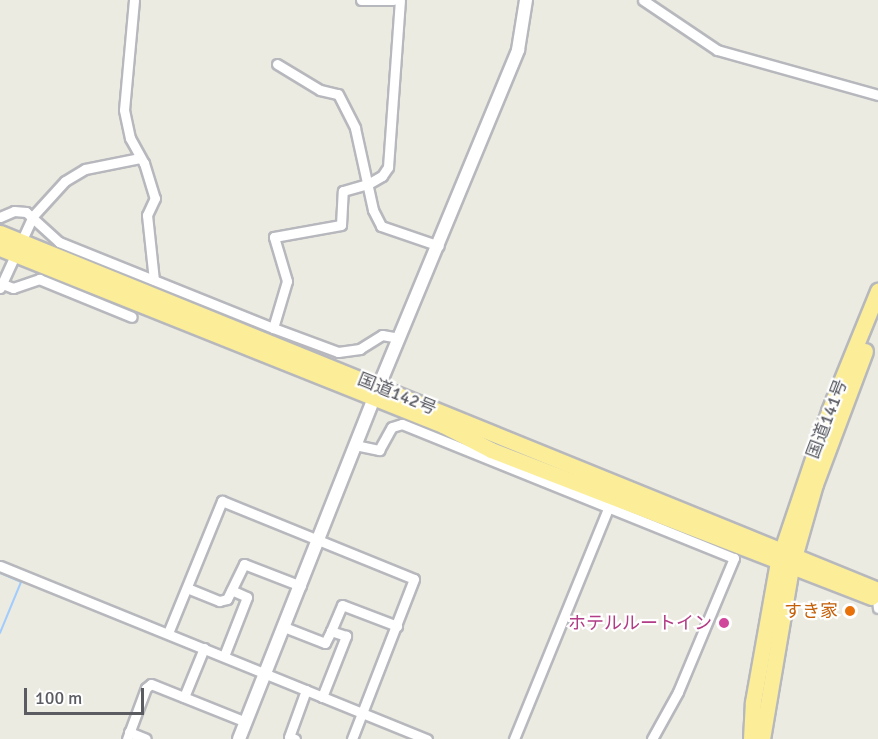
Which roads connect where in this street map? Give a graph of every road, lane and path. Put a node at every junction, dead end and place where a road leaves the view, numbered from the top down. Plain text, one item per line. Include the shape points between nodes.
1 (134, 0) edge
2 (361, 0) edge
3 (393, 0) edge
4 (400, 0) edge
5 (526, 0) edge
6 (643, 0) edge
7 (277, 64) dead end
8 (878, 94) edge
9 (140, 159) junction
10 (368, 184) junction
11 (33, 216) junction
12 (0, 217) edge
13 (0, 233) edge
14 (439, 246) junction
15 (0, 248) edge
16 (18, 248) junction
17 (154, 280) junction
18 (1, 285) edge
19 (878, 291) edge
20 (132, 316) dead end
21 (878, 317) edge
22 (273, 328) junction
23 (399, 338) junction
24 (376, 392) junction
25 (355, 445) junction
26 (611, 502) junction
27 (319, 539) junction
28 (786, 558) junction
29 (0, 566) edge
30 (301, 586) junction
31 (187, 588) junction
32 (231, 590) junction
33 (878, 590) edge
34 (878, 599) edge
35 (878, 608) edge
36 (397, 626) junction
37 (284, 627) junction
38 (331, 630) junction
39 (168, 633) junction
40 (204, 648) junction
41 (224, 656) junction
42 (265, 673) junction
43 (306, 690) junction
44 (322, 696) junction
45 (184, 697) junction
46 (362, 713) junction
47 (246, 722) junction
48 (128, 736) edge
49 (146, 739) edge
50 (239, 739) edge
51 (295, 739) edge
52 (352, 739) edge
53 (427, 739) edge
54 (514, 739) edge
55 (652, 739) edge
56 (751, 739) edge
57 (762, 739) edge

1 - 9 street via 124,110
2 - 3 street
4 - 10 street via 391,151 385,174
5 - 14 street via 518,50
6 - 8 street via 717,50
7 - 10 street via 320,90 338,94 355,128
9 - 11 street via 76,172
9 - 17 street via 155,198 147,215
10 - 14 street via 375,218 381,226
10 - 22 street via 343,191 341,225 274,237 287,281
11 - 12 street via 21,210
11 - 16 street
11 - 17 street via 53,239
13 - 16 highway, 国道142号
14 - 23 street
15 - 16 highway, 国道142号
16 - 18 street
16 - 24 highway, 国道142号
17 - 22 street
18 - 20 street via 13,288 39,279
19 - 28 highway, 国道141号 via 829,411
21 - 28 highway, 国道141号
22 - 23 street via 344,353 360,350 382,335
23 - 24 street
24 - 25 street
24 - 26 highway, 国道142号 via 491,450
24 - 28 highway, 国道142号
25 - 26 street via 379,450 392,427 402,424
25 - 27 street
26 - 28 highway, 国道142号
26 - 54 street
26 - 55 street via 734,558 678,693
27 - 30 street
27 - 31 street via 222,501
27 - 36 street via 414,579
28 - 33 highway
28 - 34 highway
28 - 56 highway via 753,702
28 - 57 highway
29 - 39 street
30 - 32 street via 244,564
30 - 37 street
31 - 32 street via 219,601 227,599
31 - 39 street
32 - 41 street via 248,597
34 - 35 street
36 - 38 street via 342,605
36 - 46 street
37 - 38 street via 325,643
37 - 42 street
38 - 44 street via 346,636
39 - 40 street
40 - 41 street
40 - 45 street
41 - 42 street
42 - 43 street
42 - 47 street
43 - 44 street
43 - 51 street via 289,736
44 - 46 street
45 - 47 street
45 - 48 street via 151,684
46 - 52 street
46 - 53 street
47 - 50 street
48 - 49 street

